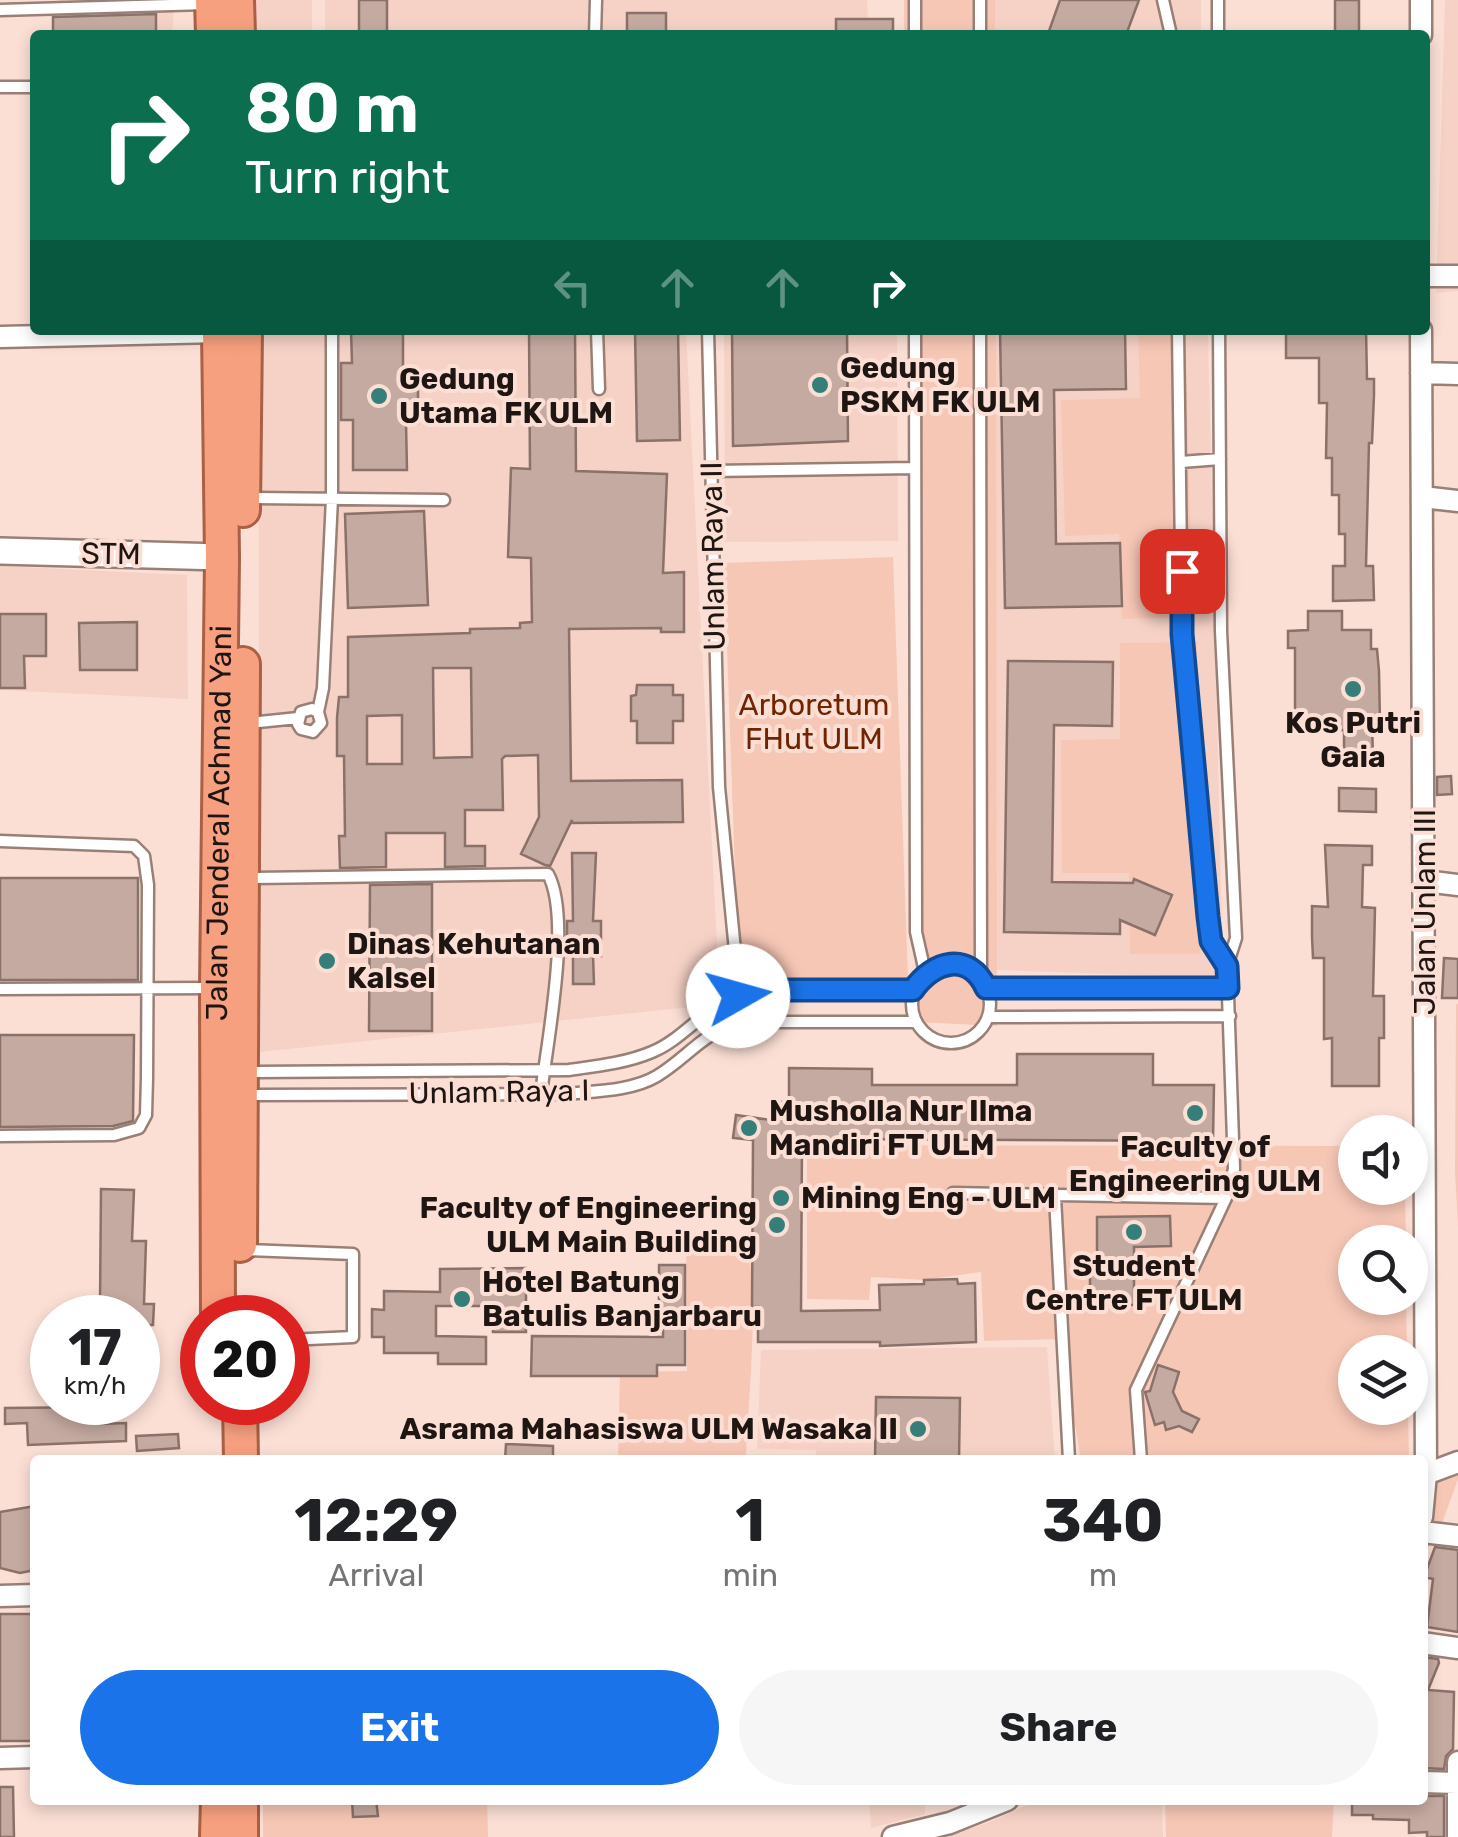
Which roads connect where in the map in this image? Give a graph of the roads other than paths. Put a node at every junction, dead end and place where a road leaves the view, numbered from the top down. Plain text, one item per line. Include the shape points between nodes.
1 (596, 0) edge
2 (915, 0) edge
3 (980, 0) edge
4 (1163, 0) edge
5 (1218, 0) edge
6 (1421, 0) edge
7 (0, 10) edge
8 (219, 10) edge
9 (234, 30) edge
10 (595, 30) edge
11 (915, 30) edge
12 (980, 30) edge
13 (1170, 30) edge
14 (1218, 30) edge
15 (1421, 30) edge
16 (30, 87) edge
17 (0, 88) edge
18 (1430, 276) edge
19 (1458, 276) edge
20 (332, 335) edge
21 (597, 335) edge
22 (708, 335) edge
23 (914, 335) edge
24 (980, 335) edge
25 (1178, 335) edge
26 (1220, 335) edge
27 (1422, 335) edge
28 (0, 337) edge
29 (230, 342) edge
30 (1422, 373) junction
31 (1458, 374) edge
32 (599, 390) dead end
33 (1220, 459) junction
34 (1180, 462) junction
35 (914, 468) junction
36 (711, 471) junction
37 (1422, 497) junction
38 (332, 498) junction
39 (243, 499) junction
40 (444, 500) dead end
41 (1458, 501) edge
42 (0, 551) edge
43 (222, 556) junction
44 (318, 712) junction
45 (298, 718) junction
46 (243, 724) junction
47 (0, 841) edge
48 (242, 878) junction
49 (1425, 881) junction
50 (1458, 885) edge
51 (1227, 966) junction
52 (925, 972) junction
53 (984, 983) junction
54 (146, 987) junction
55 (217, 988) junction
56 (1228, 988) junction
57 (0, 989) edge
58 (913, 990) junction
59 (738, 996) junction
60 (1230, 1016) junction
61 (988, 1017) junction
62 (742, 1022) junction
63 (916, 1022) junction
64 (544, 1070) junction
65 (404, 1071) junction
66 (242, 1084) junction
67 (403, 1094) junction
68 (540, 1094) junction
69 (0, 1136) edge
70 (953, 1194) dead end
71 (1056, 1196) junction
72 (1226, 1198) junction
73 (240, 1250) junction
74 (218, 1295) edge
75 (239, 1295) edge
76 (310, 1339) edge
77 (218, 1425) edge
78 (240, 1425) edge
79 (219, 1455) edge
80 (241, 1455) edge
81 (1069, 1455) edge
82 (1141, 1455) edge
83 (1426, 1455) edge
84 (1458, 1462) edge
85 (1428, 1483) edge
86 (1428, 1533) edge
87 (1458, 1536) edge
88 (30, 1595) edge
89 (0, 1596) edge
90 (1428, 1643) edge
91 (1458, 1648) edge
92 (30, 1757) edge
93 (0, 1758) edge
94 (1458, 1762) edge
95 (1428, 1782) edge
96 (1458, 1783) edge
97 (218, 1805) edge
98 (241, 1805) edge
99 (995, 1805) edge
100 (217, 1837) edge
101 (240, 1837) edge
102 (894, 1837) edge
103 (1458, 1837) edge

1 - 10 lane
2 - 11 lane
3 - 12 lane
4 - 13 lane
5 - 14 lane
6 - 15 street
7 - 8 lane
8 - 9 highway
16 - 17 lane
18 - 19 street
20 - 38 lane
21 - 32 lane
22 - 36 lane, Unlam Raya II
23 - 35 lane
24 - 53 lane
25 - 34 lane
26 - 33 lane
27 - 30 street, Jalan Unlam III
28 - 29 street
29 - 39 highway, Jalan Jenderal Achmad Yani
29 - 43 highway, Jalan Jenderal Achmad Yani
30 - 31 street
30 - 37 street, Jalan Unlam III
33 - 34 lane
33 - 51 lane via 1236,938
34 - 51 lane via 1182,634 1208,917 1211,941
35 - 36 lane
35 - 52 lane via 916,932
36 - 59 lane, Unlam Raya II via 719,788
37 - 41 street
37 - 49 street, Jalan Unlam III
38 - 39 lane
38 - 40 lane
38 - 44 lane
39 - 46 highway, Jalan Jenderal Achmad Yani
42 - 43 street, STM
43 - 55 highway, Jalan Jenderal Achmad Yani
44 - 45 lane via 306,709
44 - 45 lane via 322,723 313,732 301,730
45 - 46 lane
46 - 48 highway, Jalan Jenderal Achmad Yani
47 - 54 lane via 134,846 144,856
48 - 64 lane via 548,874 557,891 557,956
48 - 66 highway, Jalan Jenderal Achmad Yani
49 - 50 street
49 - 83 street, Jalan Unlam III
51 - 56 lane
52 - 53 lane via 954,964
52 - 58 lane
53 - 56 lane
53 - 61 lane
54 - 55 lane
54 - 57 lane
54 - 69 lane via 148,1078 139,1128 114,1135
55 - 74 highway, Jalan Jenderal Achmad Yani
56 - 60 lane
58 - 59 lane, Unlam Raya I
58 - 63 lane
59 - 62 lane, Unlam Raya II
59 - 64 lane, Unlam Raya I via 705,1012 655,1052
60 - 61 lane
60 - 72 lane via 1234,1170
61 - 63 lane via 977,1035 958,1044 938,1042
62 - 63 lane, Unlam Raya I
62 - 68 lane, Unlam Raya I via 717,1028 655,1078 611,1090
64 - 65 lane, Unlam Raya I
64 - 68 lane
65 - 66 lane, Unlam Raya I
65 - 67 lane
66 - 67 lane, Unlam Raya I
66 - 73 highway, Jalan Jenderal Achmad Yani
67 - 68 lane, Unlam Raya I
70 - 71 lane
71 - 72 lane
71 - 81 lane
72 - 82 lane via 1136,1390
73 - 75 highway, Jalan Jenderal Achmad Yani
73 - 76 lane via 353,1254 353,1337
77 - 79 highway
78 - 80 highway
84 - 85 street
86 - 87 street
88 - 89 street
90 - 91 street
92 - 93 street
94 - 96 street
95 - 96 street
96 - 103 street
97 - 100 highway
98 - 101 highway
99 - 102 street

